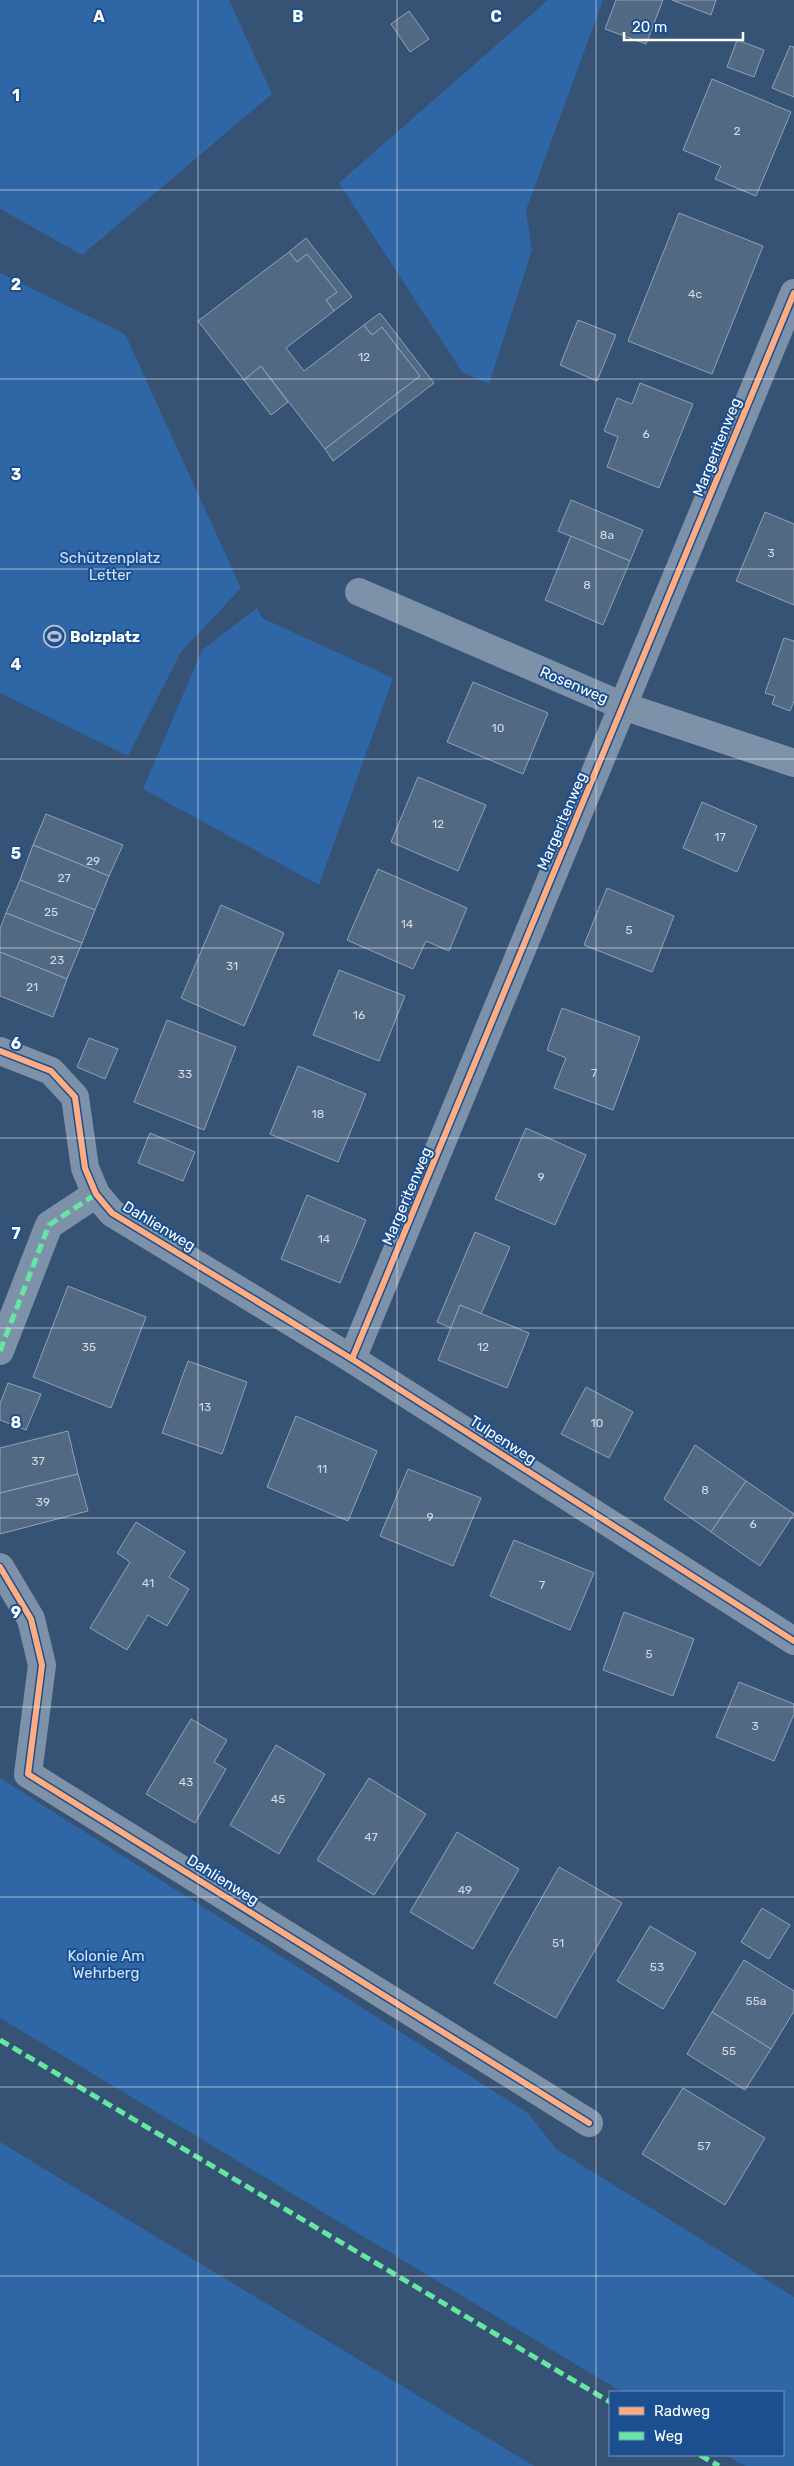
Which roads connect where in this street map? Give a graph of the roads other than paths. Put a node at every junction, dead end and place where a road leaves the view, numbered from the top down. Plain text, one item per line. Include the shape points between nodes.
1 (794, 293) edge
2 (359, 592) dead end
3 (623, 706) junction
4 (794, 763) edge
5 (0, 1051) edge
6 (96, 1194) junction
7 (196, 1263) joint
8 (0, 1351) edge
9 (352, 1359) junction
10 (0, 1567) edge
11 (793, 1638) edge
12 (589, 2123) dead end

1 - 3 street, Margeritenweg
2 - 3 street, Rosenweg
3 - 4 street, Rosenweg
3 - 9 street, Margeritenweg
5 - 6 street, Dahlienweg via 50,1072 75,1097 85,1168
6 - 7 street, Dahlienweg via 112,1213
6 - 8 street via 49,1225
7 - 9 street, Tulpenweg
9 - 11 street, Tulpenweg
10 - 12 street, Dahlienweg via 31,1619 42,1665 28,1774

